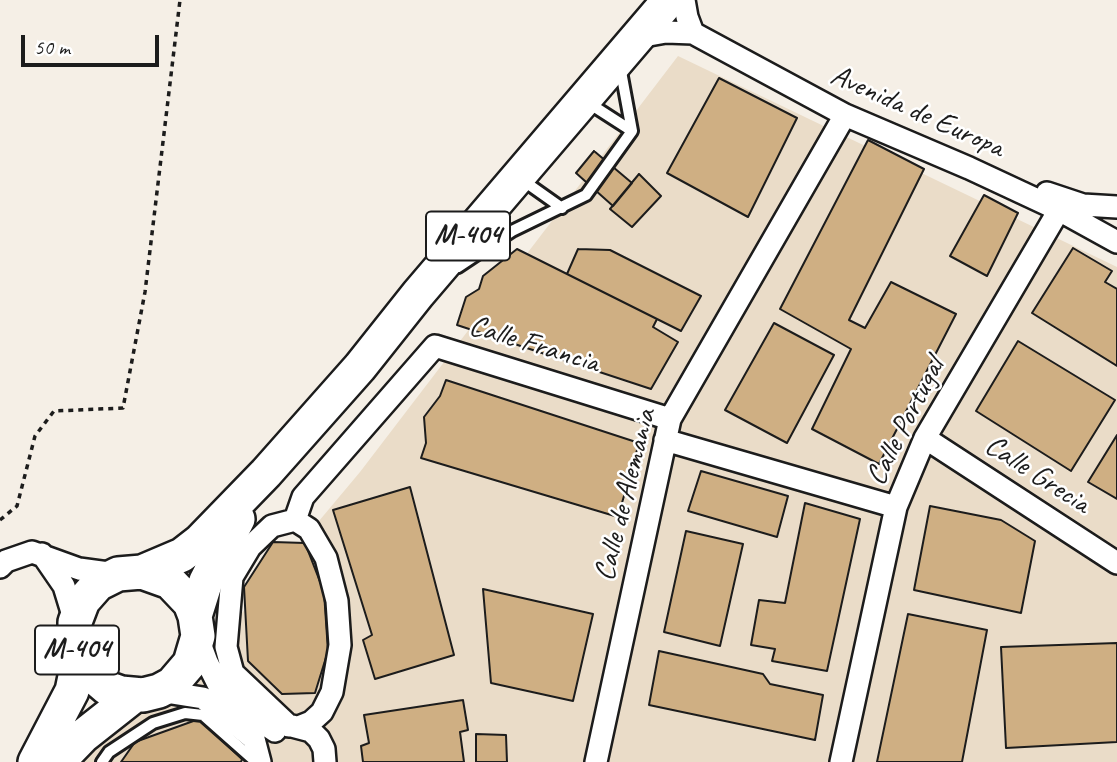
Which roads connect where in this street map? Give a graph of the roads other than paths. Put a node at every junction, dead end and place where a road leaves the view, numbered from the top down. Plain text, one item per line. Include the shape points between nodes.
1 (669, 0) edge
2 (684, 0) edge
3 (693, 33) junction
4 (629, 48) junction
5 (584, 100) junction
6 (845, 115) junction
7 (632, 131) junction
8 (969, 168) junction
9 (519, 178) junction
10 (1117, 206) edge
11 (562, 208) junction
12 (1059, 210) junction
13 (1117, 242) edge
14 (418, 294) junction
15 (670, 419) junction
16 (925, 438) junction
17 (665, 440) junction
18 (266, 473) junction
19 (896, 507) junction
20 (295, 520) junction
21 (42, 554) junction
22 (1117, 563) edge
23 (0, 567) edge
24 (130, 573) junction
25 (75, 622) junction
26 (196, 626) junction
27 (79, 657) junction
28 (147, 693) junction
29 (288, 728) junction
30 (85, 753) edge
31 (259, 760) edge
32 (35, 762) edge
33 (58, 762) edge
34 (325, 762) edge
35 (596, 762) edge
36 (841, 762) edge

1 - 4 main road, M-404
2 - 3 street
3 - 4 street, Avenida de Europa via 666,32
3 - 6 street, Avenida de Europa
4 - 5 main road, M-404
4 - 7 lane via 625,84
5 - 7 lane
5 - 9 main road, M-404
6 - 8 street, Avenida de Europa
6 - 15 street, Calle de Alemania
7 - 11 lane via 586,195
8 - 10 street via 1083,205
8 - 12 street, Avenida de Europa
9 - 11 lane
9 - 14 main road, M-404
11 - 14 lane via 512,230
12 - 13 street, Avenida de Europa
12 - 16 street, Calle Portugal
14 - 18 main road, M-404
15 - 17 street, Calle de Alemania
15 - 20 street, Calle Francia via 435,346 303,498
16 - 19 street, Calle Portugal
16 - 22 street, Calle Grecia
17 - 19 street
17 - 35 street, Calle de Alemania
18 - 24 main road, M-404 via 182,555
18 - 26 main road, M-404 via 222,546 206,581
19 - 36 street, Calle Portugal
20 - 29 street via 309,529 326,558 337,601 340,645 332,692 322,712 311,722
20 - 29 street via 272,526 250,547 232,577 226,647 233,673
21 - 23 street via 20,554
21 - 24 street via 79,569
21 - 25 street via 64,586
24 - 25 main road, M-404 via 108,578 90,592
24 - 26 main road via 170,582 190,603
25 - 27 main road, M-404
26 - 28 main road, M-404 via 190,663 172,684
26 - 29 street via 220,688 243,709
27 - 28 main road, M-404 via 107,688
27 - 32 main road, M-404 via 72,691
28 - 30 main road, M-404
28 - 31 street via 203,698 254,738
29 - 31 street via 265,740
29 - 34 street via 311,731 324,749
30 - 31 lane via 108,752 153,723 185,713 203,715
30 - 33 main road, M-404

